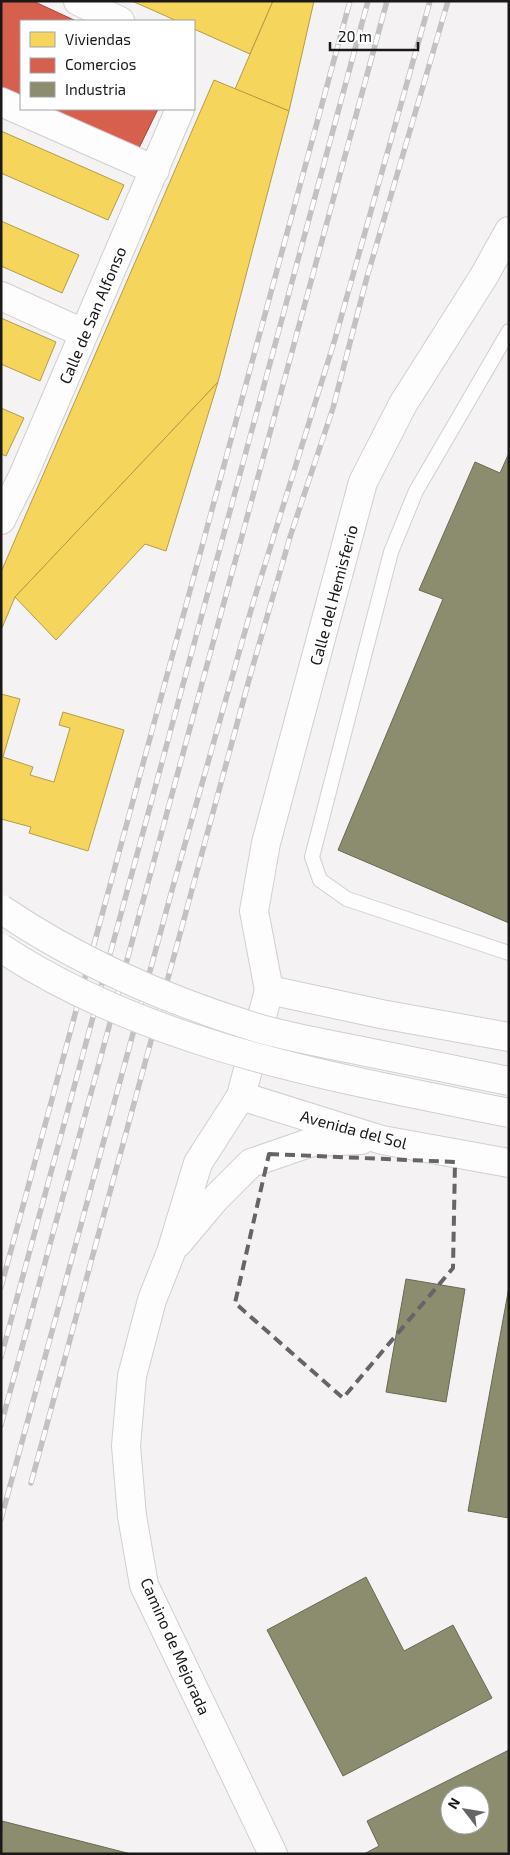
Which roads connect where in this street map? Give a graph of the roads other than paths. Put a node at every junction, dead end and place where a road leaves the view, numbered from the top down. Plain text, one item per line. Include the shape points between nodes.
1 (78, 1) edge
2 (118, 20) edge
3 (1, 102) edge
4 (180, 110) edge
5 (155, 170) junction
6 (509, 231) edge
7 (1, 296) edge
8 (509, 331) edge
9 (83, 333) junction
10 (12, 471) edge
11 (1, 520) edge
12 (1, 909) edge
13 (1, 948) edge
14 (509, 953) edge
15 (269, 990) junction
16 (509, 1037) edge
17 (509, 1082) edge
18 (241, 1096) junction
19 (509, 1113) edge
20 (382, 1140) junction
21 (509, 1162) edge
22 (171, 1252) junction
23 (273, 1854) edge

1 - 2 street
3 - 5 street
4 - 5 street, Calle de San Alfonso
5 - 9 street, Calle de San Alfonso
6 - 15 street, Calle del Hemisferio via 403,404 363,482 266,843 254,911
7 - 9 street
8 - 14 lane via 416,492 391,552 312,857 320,880 347,899
9 - 10 street, Calle de San Alfonso
10 - 11 street, Calle de San Alfonso
12 - 17 street, bridge via 44,938 87,961 179,1002 290,1036
13 - 19 street, bridge via 93,1000 171,1031 300,1070
15 - 16 street
15 - 18 street
18 - 20 street, Avenida del Sol
18 - 22 street, Camino de Mejorada via 198,1163
20 - 21 street, Avenida del Sol
20 - 22 street, Camino de Mejorada via 312,1142 251,1163 214,1200
22 - 23 street, Camino de Mejorada via 152,1300 132,1376 126,1446 134,1526 144,1585

